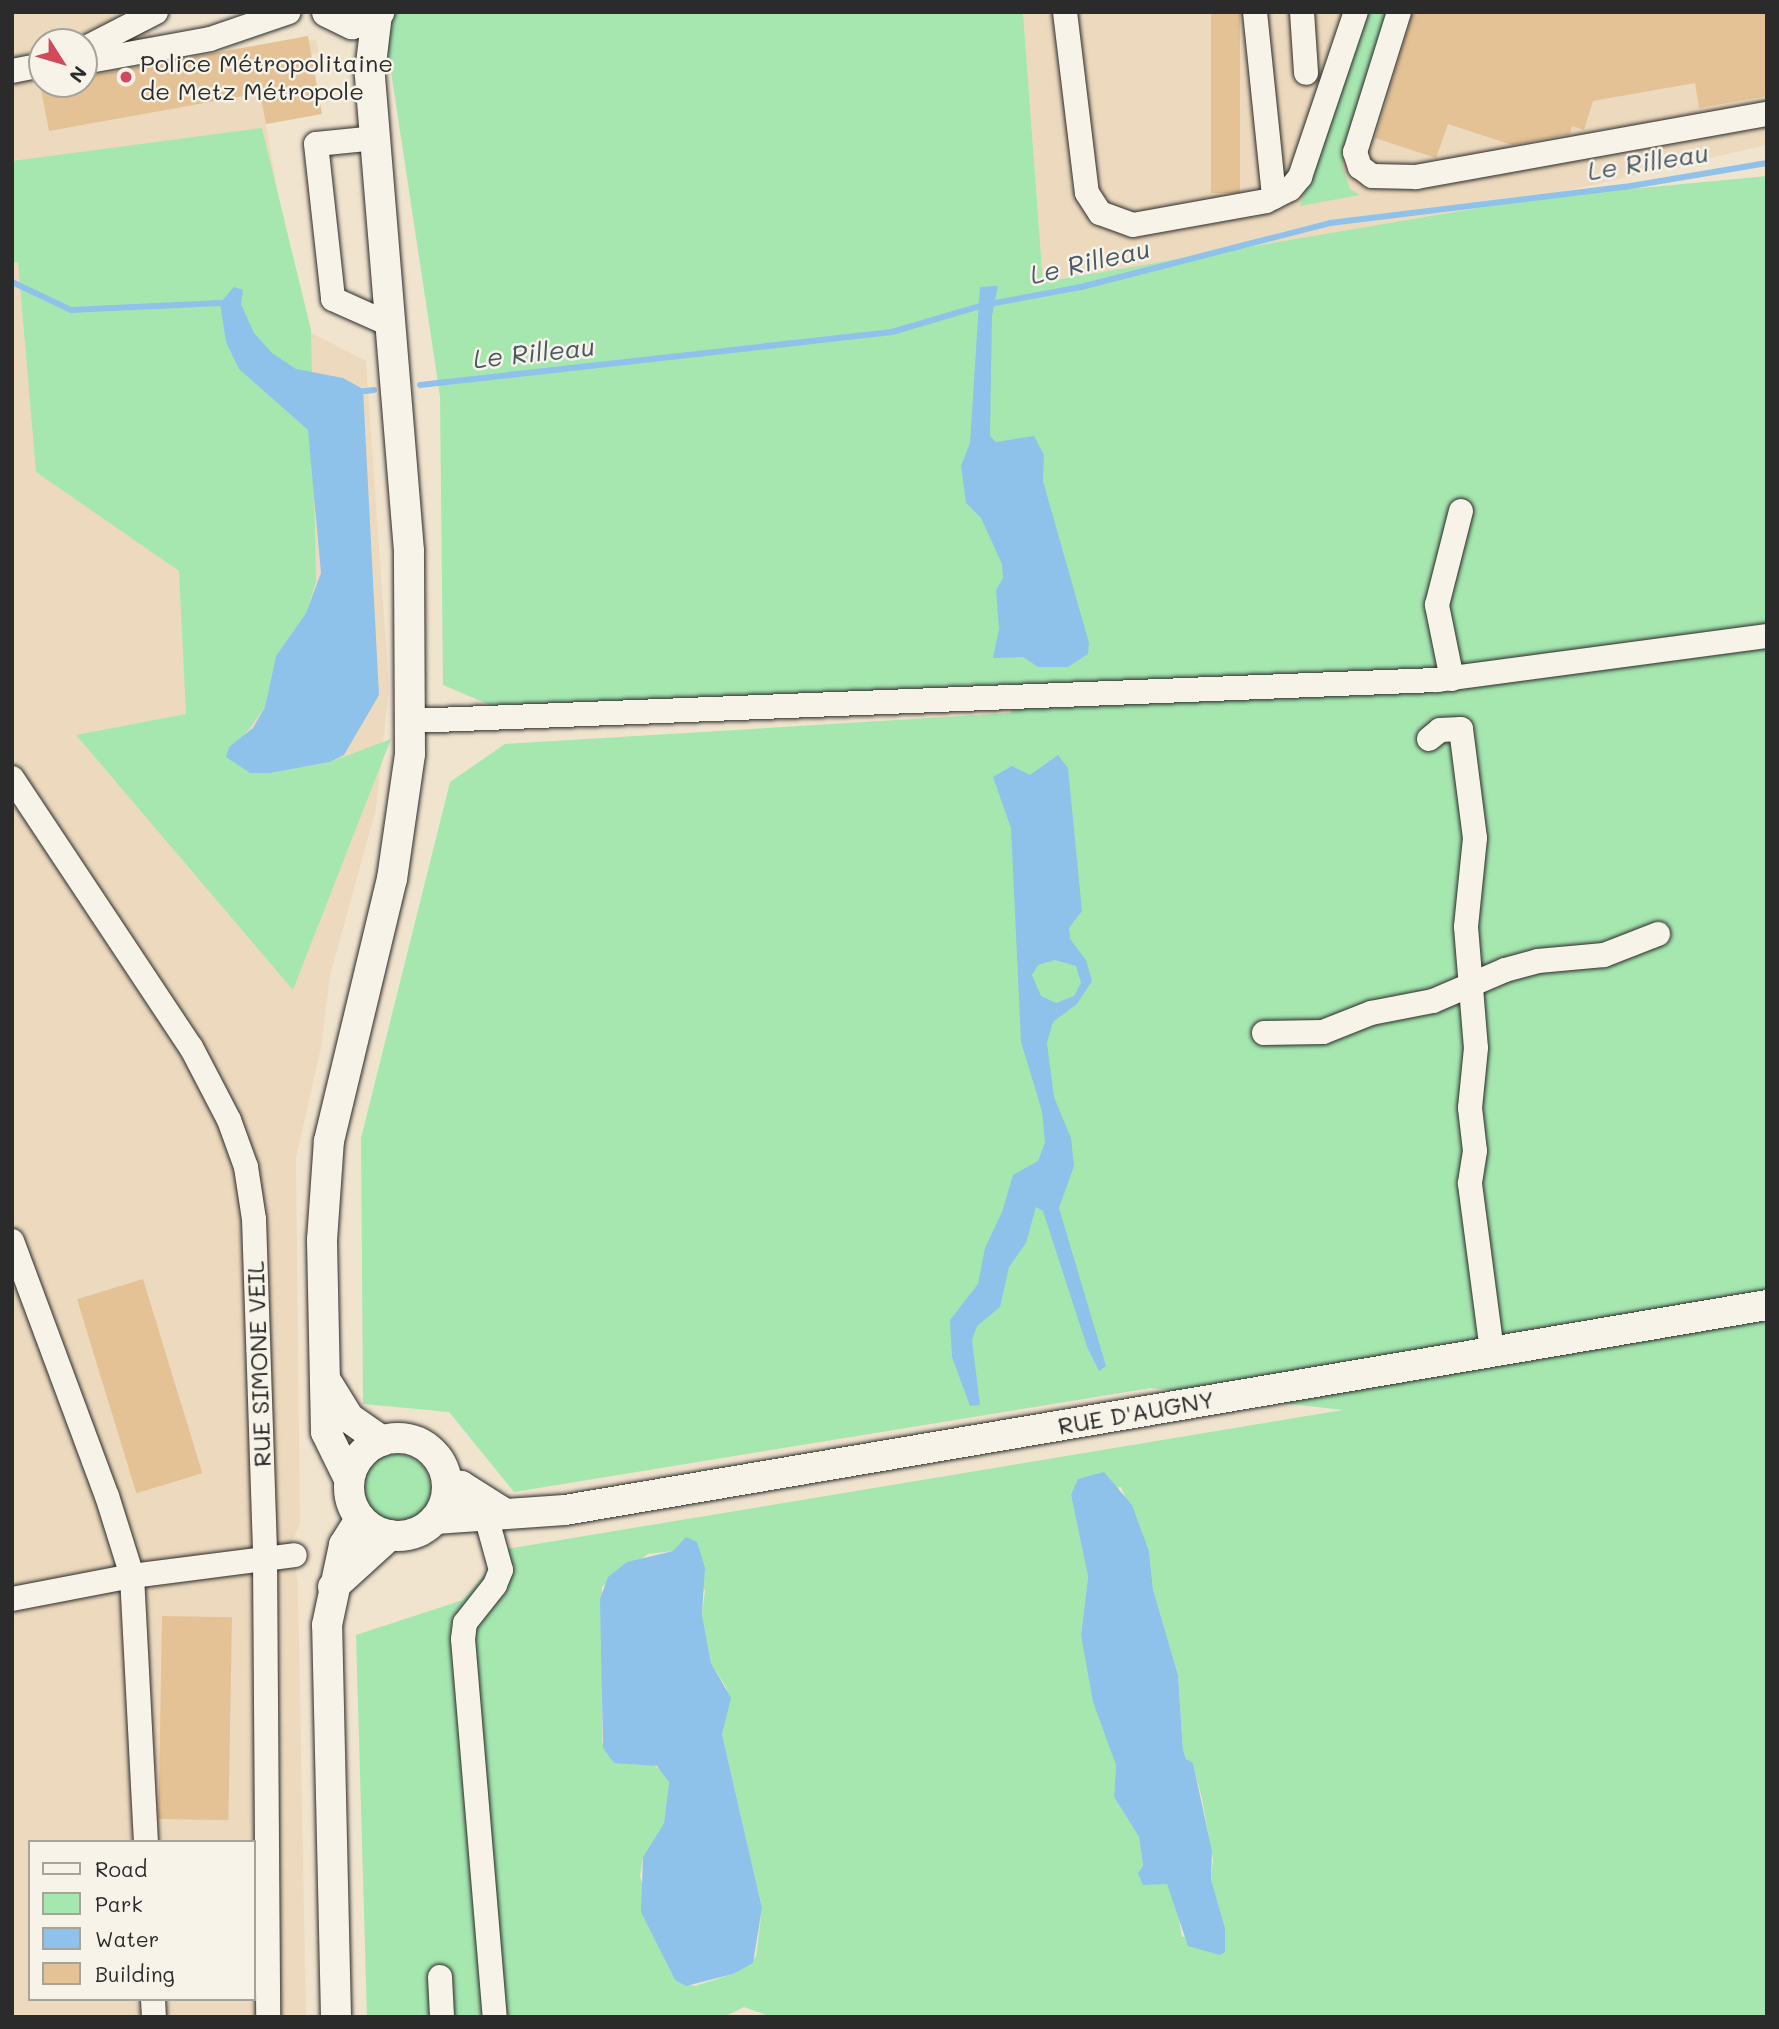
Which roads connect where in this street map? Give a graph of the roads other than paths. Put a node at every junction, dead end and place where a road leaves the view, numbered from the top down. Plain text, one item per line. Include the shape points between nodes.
1 (156, 12) edge
2 (166, 12) edge
3 (289, 12) edge
4 (1065, 12) edge
5 (1255, 12) edge
6 (1302, 12) edge
7 (1356, 12) edge
8 (1399, 12) edge
9 (378, 13) edge
10 (335, 17) edge
11 (98, 42) edge
12 (172, 46) junction
13 (98, 59) edge
14 (370, 72) junction
15 (1306, 73) dead end
16 (1767, 114) edge
17 (376, 138) junction
18 (1274, 197) junction
19 (391, 325) junction
20 (1461, 512) dead end
21 (1767, 636) edge
22 (1452, 679) junction
23 (411, 721) junction
24 (1429, 740) dead end
25 (12, 778) edge
26 (1658, 934) dead end
27 (1468, 985) junction
28 (1264, 1033) dead end
29 (12, 1241) edge
30 (1767, 1304) edge
31 (1492, 1350) junction
32 (325, 1377) junction
33 (382, 1441) junction
34 (349, 1479) junction
35 (447, 1484) junction
36 (495, 1514) junction
37 (360, 1519) junction
38 (435, 1519) junction
39 (390, 1535) junction
40 (295, 1555) dead end
41 (265, 1557) junction
42 (132, 1576) junction
43 (333, 1587) junction
44 (12, 1599) edge
45 (146, 1840) edge
46 (440, 1977) dead end
47 (268, 2017) edge
48 (336, 2017) edge
49 (442, 2017) edge
50 (495, 2017) edge

1 - 11 street
2 - 12 street
3 - 12 street
4 - 18 street via 1087,193 1100,213 1133,225
5 - 18 street
6 - 15 street
7 - 18 street via 1300,177
8 - 16 street via 1355,152 1360,167 1372,176 1416,177
9 - 10 main road via 361,23
9 - 14 main road
10 - 14 main road
12 - 13 street
14 - 17 main road
17 - 19 main road
17 - 19 street via 316,145 333,299
19 - 23 main road via 409,551
20 - 22 street via 1437,605
21 - 22 street
22 - 23 street
23 - 32 main road via 404,814 392,879 329,1141 322,1240
24 - 27 street via 1440,730 1461,729 1475,838 1466,927
25 - 41 street, RUE SIMONE VEIL via 191,1047 229,1120 246,1167 254,1219
26 - 27 street via 1604,955 1538,961
27 - 28 street via 1433,1001 1371,1013 1323,1032
27 - 31 street via 1476,1048 1470,1108 1475,1151 1470,1184
29 - 42 street
30 - 31 main road, RUE D'AUGNY
31 - 36 main road, RUE D'AUGNY via 565,1510
32 - 33 main road via 349,1418
32 - 34 main road via 326,1432
33 - 34 main road via 362,1453
33 - 35 main road via 407,1438 422,1444 435,1454
34 - 37 main road via 349,1493
35 - 36 main road via 461,1486
35 - 38 main road
36 - 38 main road, RUE D'AUGNY
36 - 50 street via 501,1570 465,1623 463,1639
37 - 39 main road
37 - 43 main road via 344,1545
38 - 39 main road via 415,1533
39 - 43 main road
40 - 41 street
41 - 42 street
41 - 47 street, RUE SIMONE VEIL
42 - 44 street
42 - 45 street
43 - 48 main road via 327,1625
46 - 49 street

